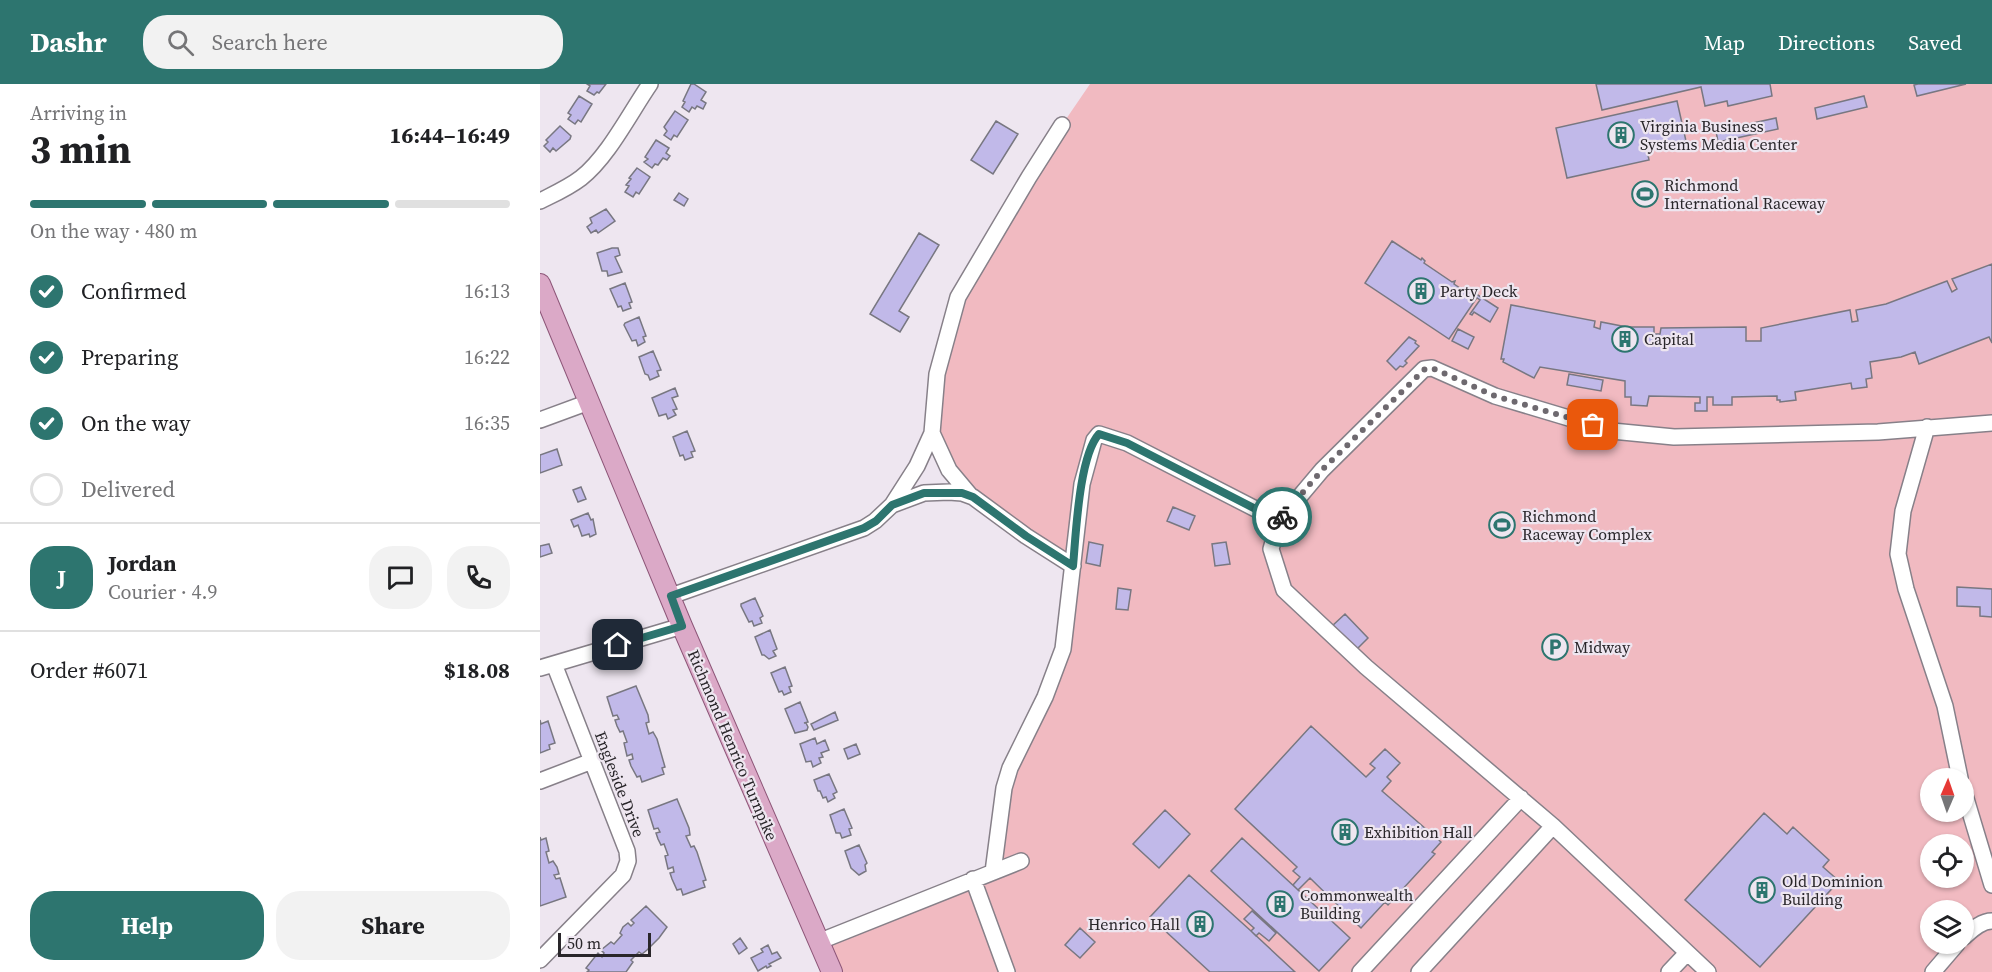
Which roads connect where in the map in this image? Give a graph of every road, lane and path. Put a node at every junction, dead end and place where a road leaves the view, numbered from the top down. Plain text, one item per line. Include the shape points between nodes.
1 (650, 84) edge
2 (1062, 125) dead end
3 (540, 201) edge
4 (540, 284) edge
5 (589, 402) junction
6 (540, 420) edge
7 (1992, 423) edge
8 (1927, 427) junction
9 (932, 433) junction
10 (970, 495) junction
11 (892, 505) junction
12 (1279, 521) junction
13 (1073, 566) junction
14 (671, 596) junction
15 (682, 626) junction
16 (547, 666) edge
17 (592, 761) junction
18 (1958, 768) edge
19 (540, 781) edge
20 (1521, 798) junction
21 (1973, 822) edge
22 (1553, 826) junction
23 (1021, 861) dead end
24 (993, 872) junction
25 (973, 879) junction
26 (1992, 885) edge
27 (1992, 921) edge
28 (1974, 928) edge
29 (818, 942) junction
30 (1687, 953) junction
31 (1948, 954) edge
32 (540, 960) edge
33 (832, 972) edge
34 (1007, 972) edge
35 (1360, 972) edge
36 (1419, 972) edge
37 (1669, 972) edge
38 (1708, 972) edge
39 (1932, 972) edge

1 - 3 street via 589,171 570,187
2 - 9 street via 958,297 937,374
4 - 5 main road, Richmond Henrico Turnpike
5 - 6 street
5 - 14 main road, Richmond Henrico Turnpike
7 - 8 street
8 - 12 street via 1878,432 1674,437 1612,430 1495,396 1432,368 1425,369 1322,470
8 - 18 street via 1903,511 1898,554 1945,706
9 - 10 street via 949,470
9 - 11 street
10 - 11 street via 932,492
10 - 13 street
11 - 14 street via 864,528
12 - 13 street via 1127,443 1099,434 1086,464
12 - 20 street via 1271,549 1284,590 1366,667
13 - 24 street via 1062,655 1010,768
14 - 15 main road, Richmond Henrico Turnpike
15 - 16 street
15 - 29 main road, Richmond Henrico Turnpike
16 - 17 street, Engleside Drive
17 - 19 street
17 - 32 street, Engleside Drive via 627,851 627,868
20 - 22 street
20 - 35 street
21 - 26 street
22 - 30 street
22 - 36 street
23 - 24 street
24 - 25 street
25 - 29 street
25 - 34 street
27 - 28 street
29 - 33 main road, Richmond Henrico Turnpike
30 - 37 street
30 - 38 street
31 - 39 street

